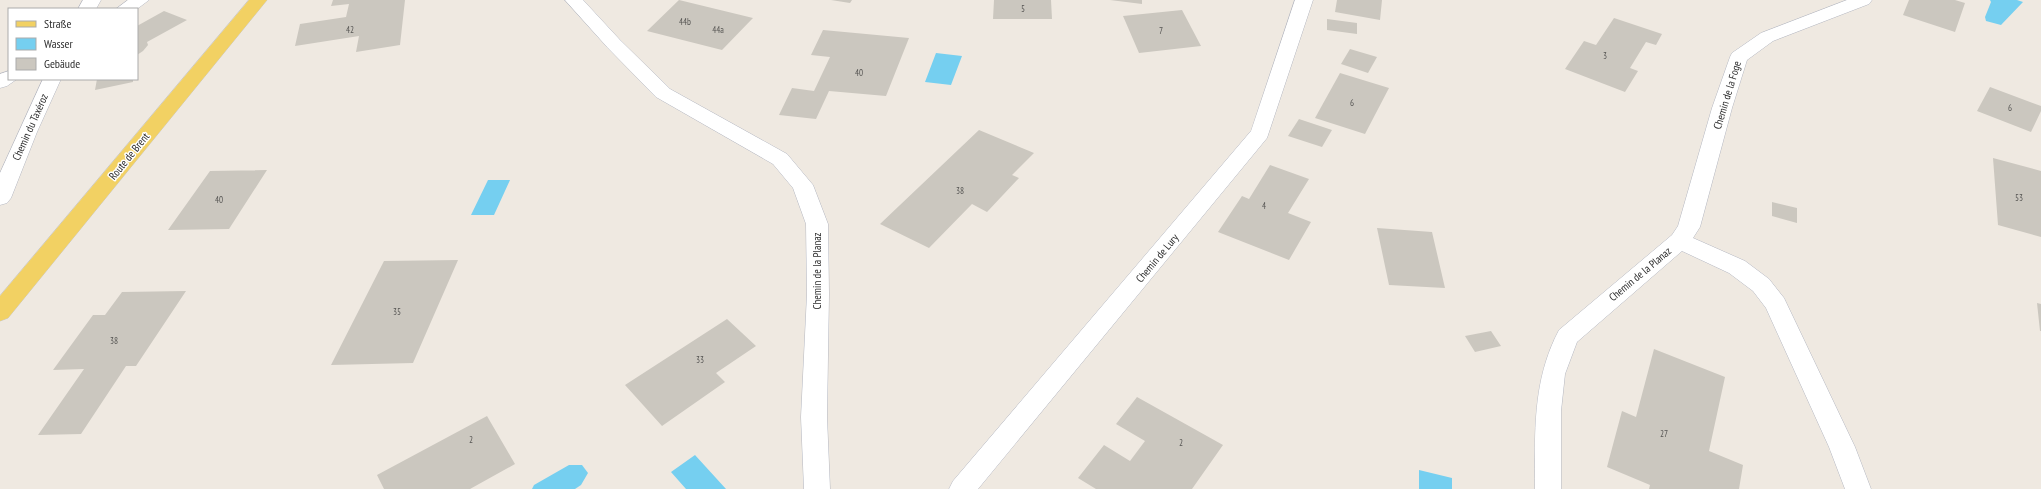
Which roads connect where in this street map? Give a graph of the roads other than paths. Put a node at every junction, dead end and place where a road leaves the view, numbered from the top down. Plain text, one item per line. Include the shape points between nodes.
1 (140, 0) edge
2 (258, 0) edge
3 (574, 0) edge
4 (1304, 0) edge
5 (1863, 0) edge
6 (127, 8) edge
7 (52, 80) edge
8 (0, 198) edge
9 (1680, 241) junction
10 (0, 312) edge
11 (817, 489) edge
12 (962, 489) edge
13 (1548, 489) edge
14 (1858, 489) edge

1 - 6 street
2 - 10 main road, Route de Brent
3 - 11 street, Chemin de la Planaz via 663,93 780,159 803,185 817,224 818,294 814,417
4 - 12 street, Chemin de Lury via 1260,133
5 - 9 street, Chemin de la Foge via 1767,37 1739,57 1689,227
7 - 8 street, Chemin du Taxéroz
9 - 13 street, Chemin de la Planaz via 1567,336 1553,374 1548,411
9 - 14 street, Chemin de la Planaz via 1737,267 1761,285 1776,304 1842,447

